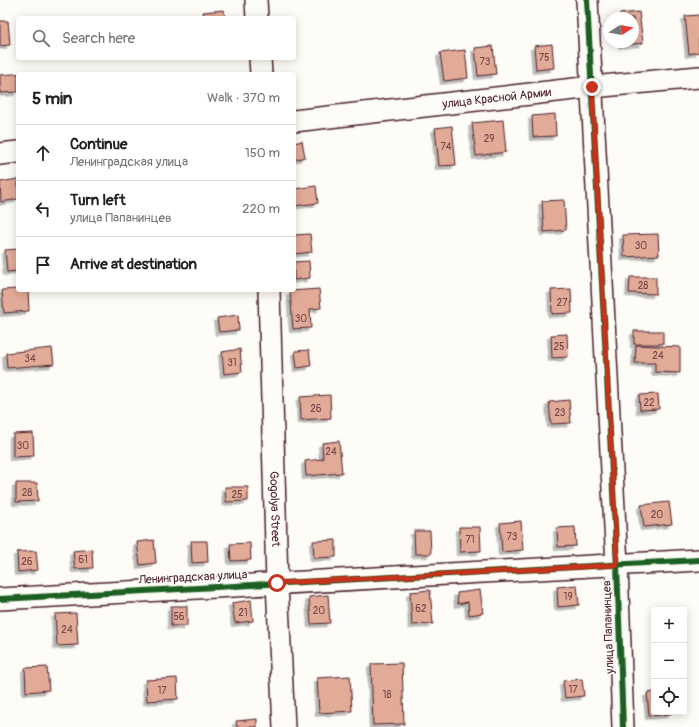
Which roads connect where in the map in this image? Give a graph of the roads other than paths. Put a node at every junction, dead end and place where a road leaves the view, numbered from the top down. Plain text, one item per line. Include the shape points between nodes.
1 (256, 0) edge
2 (587, 0) edge
3 (257, 16) edge
4 (260, 60) edge
5 (261, 72) edge
6 (699, 77) edge
7 (592, 87) junction
8 (296, 121) edge
9 (16, 152) edge
10 (0, 154) edge
11 (268, 292) edge
12 (699, 560) edge
13 (617, 565) junction
14 (277, 583) junction
15 (0, 598) edge
16 (284, 727) edge
17 (623, 727) edge

1 - 3 street
2 - 7 street, улица Папанинцев
4 - 5 street
6 - 7 street, улица Красной Армии
7 - 8 street, улица Красной Армии
7 - 13 street, улица Папанинцев
9 - 10 street
11 - 14 street, Gogolya Street
12 - 13 street, Ленинградская улица
13 - 14 street, Ленинградская улица
13 - 17 street, улица Папанинцев
14 - 15 street, Ленинградская улица
14 - 16 street, Gogolya Street

